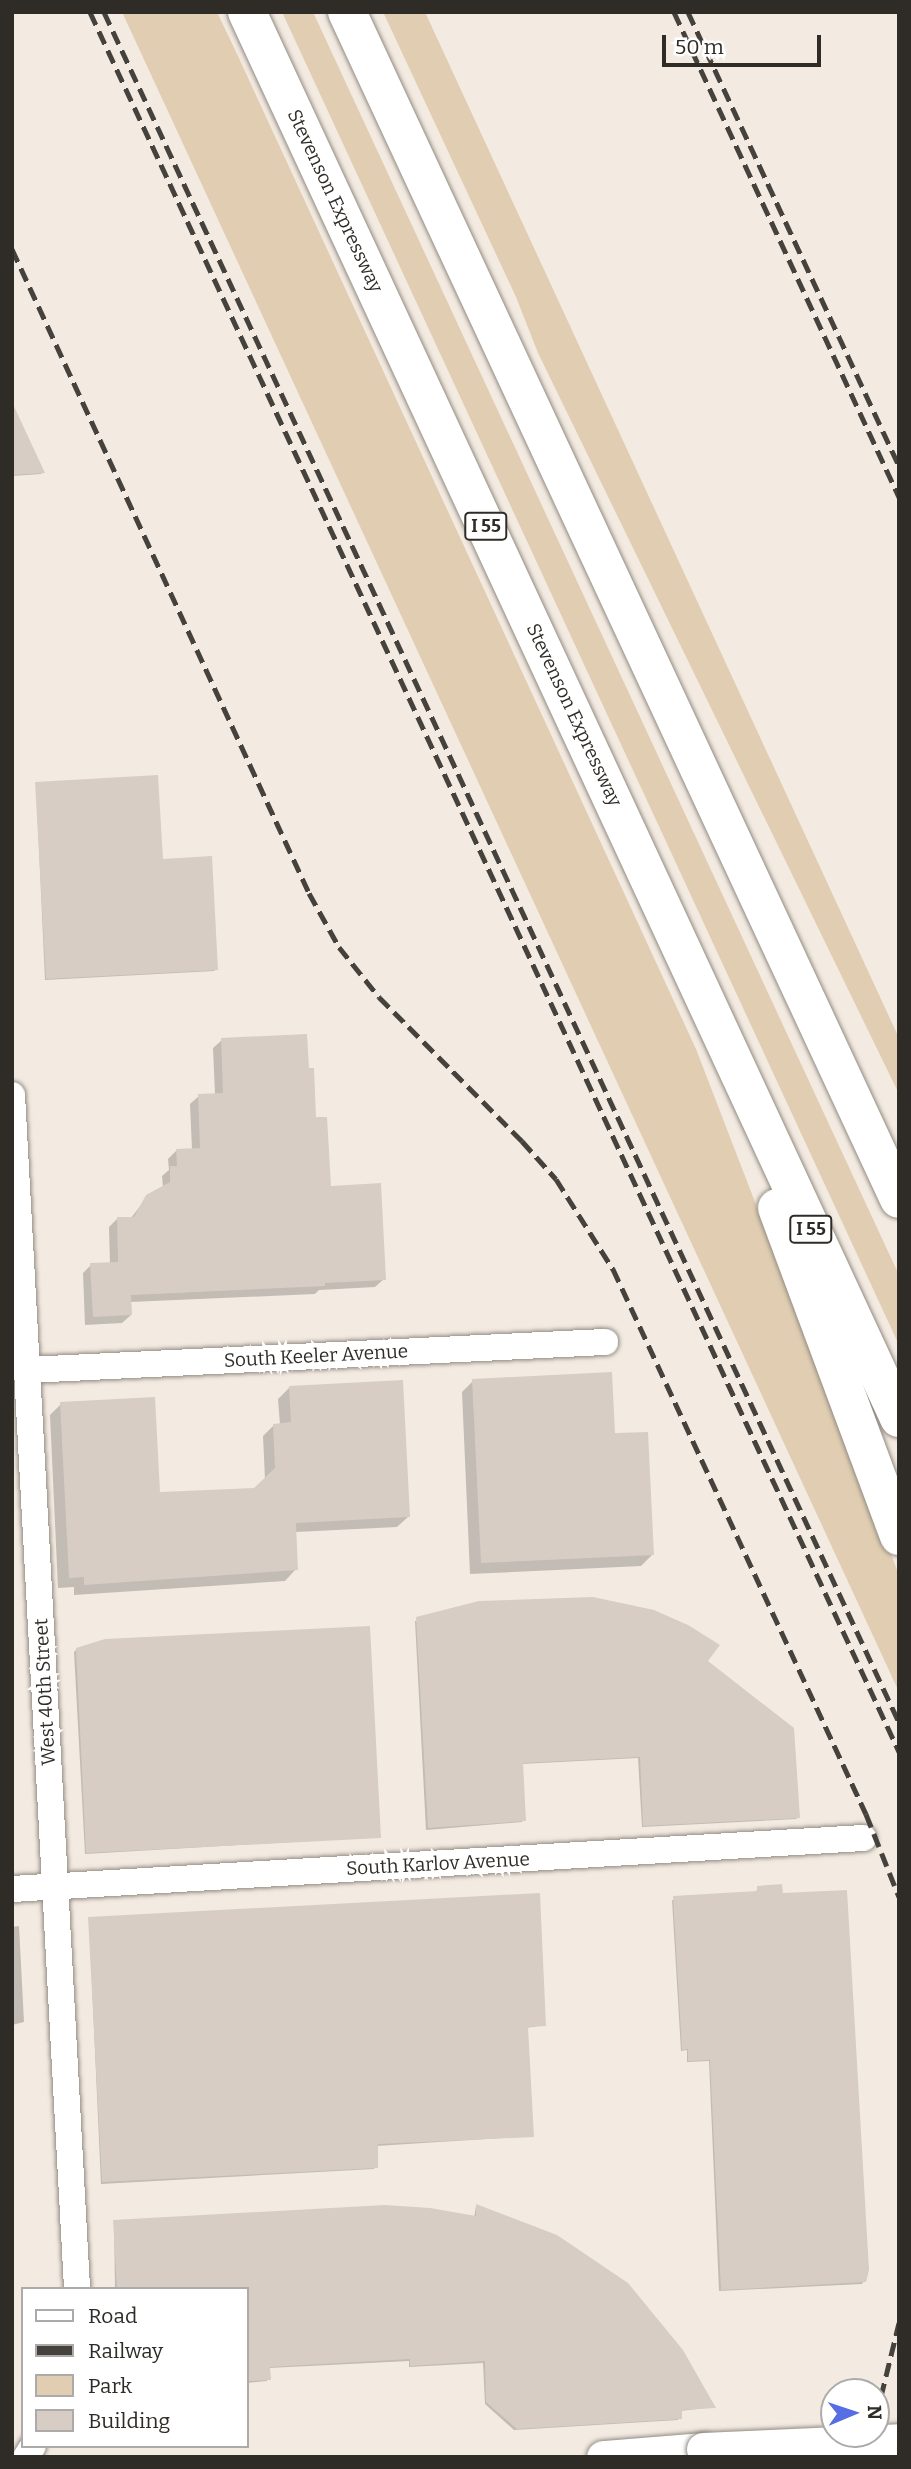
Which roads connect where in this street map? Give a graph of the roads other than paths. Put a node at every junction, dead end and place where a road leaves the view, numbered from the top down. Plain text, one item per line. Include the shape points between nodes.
1 (247, 12) edge
2 (346, 12) edge
3 (779, 943) junction
4 (724, 1039) junction
5 (12, 1095) edge
6 (899, 1142) edge
7 (899, 1199) edge
8 (605, 1342) dead end
9 (28, 1370) junction
10 (899, 1418) edge
11 (899, 1536) edge
12 (863, 1838) dead end
13 (55, 1886) junction
14 (12, 1889) edge
15 (77, 2287) edge
16 (899, 2441) edge
17 (603, 2457) edge

1 - 4 highway, Stevenson Expressway / I 55
2 - 3 highway
3 - 6 highway via 873,1090
3 - 7 highway
4 - 10 highway, Stevenson Expressway / I 55
4 - 11 highway via 780,1217
5 - 9 street, West 40th Street
8 - 9 street, South Keeler Avenue
9 - 13 street, West 40th Street
12 - 13 street, South Karlov Avenue
13 - 14 street, South Karlov Avenue
13 - 15 street, West 40th Street
16 - 17 main road, bridge

